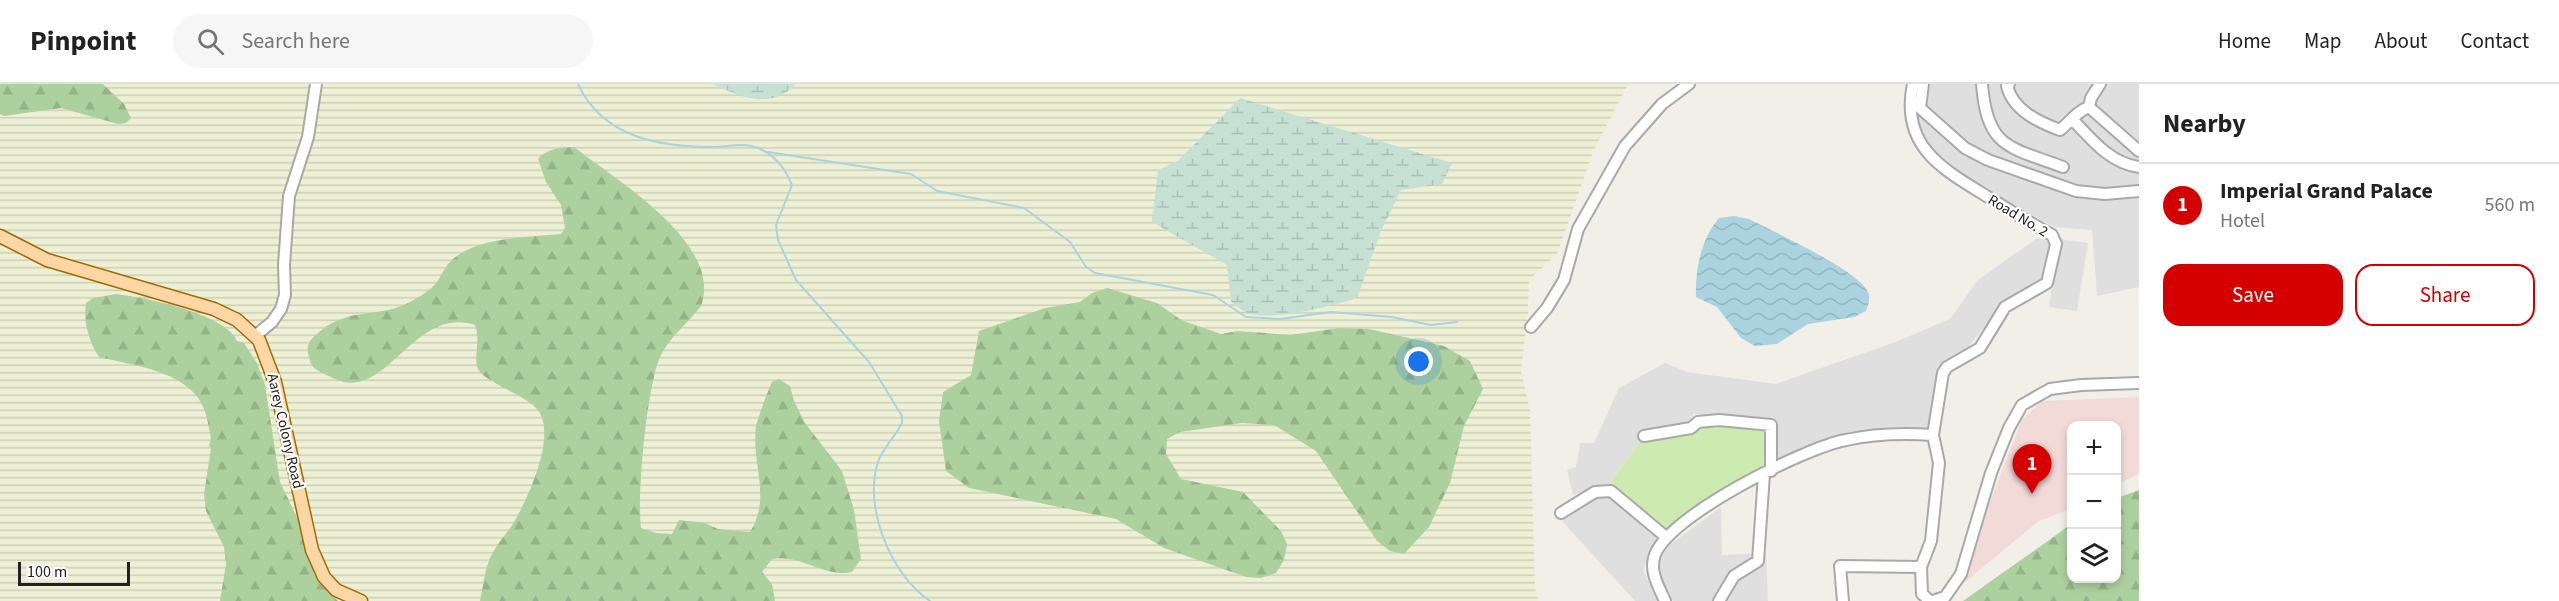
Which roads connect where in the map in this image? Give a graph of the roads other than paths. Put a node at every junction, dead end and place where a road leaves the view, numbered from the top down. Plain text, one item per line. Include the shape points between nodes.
1 (316, 84) edge
2 (1689, 84) edge
3 (1913, 84) edge
4 (1923, 84) edge
5 (1982, 84) edge
6 (2009, 84) edge
7 (2100, 84) edge
8 (2089, 107) junction
9 (2073, 120) junction
10 (2139, 151) edge
11 (2063, 167) dead end
12 (2139, 167) edge
13 (2139, 190) edge
14 (0, 236) edge
15 (1531, 327) dead end
16 (255, 336) junction
17 (2139, 383) edge
18 (1933, 435) junction
19 (1644, 436) dead end
20 (1768, 473) junction
21 (1561, 513) dead end
22 (1666, 537) junction
23 (1922, 567) junction
24 (361, 601) edge
25 (1665, 601) edge
26 (1719, 601) edge
27 (1843, 601) edge
28 (1931, 601) edge

1 - 16 street via 308,137 289,196 285,295 272,322
2 - 15 street via 1662,104 1625,146 1578,229 1564,280
3 - 18 street, Road No. 2 via 1911,123 1935,164 2052,235 2056,244 2047,282 2005,307 1980,348 1943,373
4 - 13 street via 1920,108 1975,154 2076,191 2105,194
5 - 11 street via 1995,136 2005,145
6 - 9 street via 2010,97 2035,121 2060,130
7 - 8 street
8 - 9 street via 2079,111
8 - 10 street
9 - 12 street via 2109,155
14 - 16 main road, Aarey Colony Road via 47,260 214,309 237,320
16 - 24 main road, Aarey Colony Road via 275,382 312,550 324,577 336,590
17 - 28 street via 2050,389 2022,405 1991,473 1961,574 1945,597
18 - 20 street via 1846,440
18 - 23 street via 1939,463 1931,541
19 - 20 street via 1719,420 1771,425
20 - 22 street via 1697,511
20 - 26 street via 1758,561 1734,576
21 - 22 street via 1595,492 1611,491
22 - 25 street via 1654,555 1652,568
23 - 27 street via 1840,566
23 - 28 street via 1922,594

